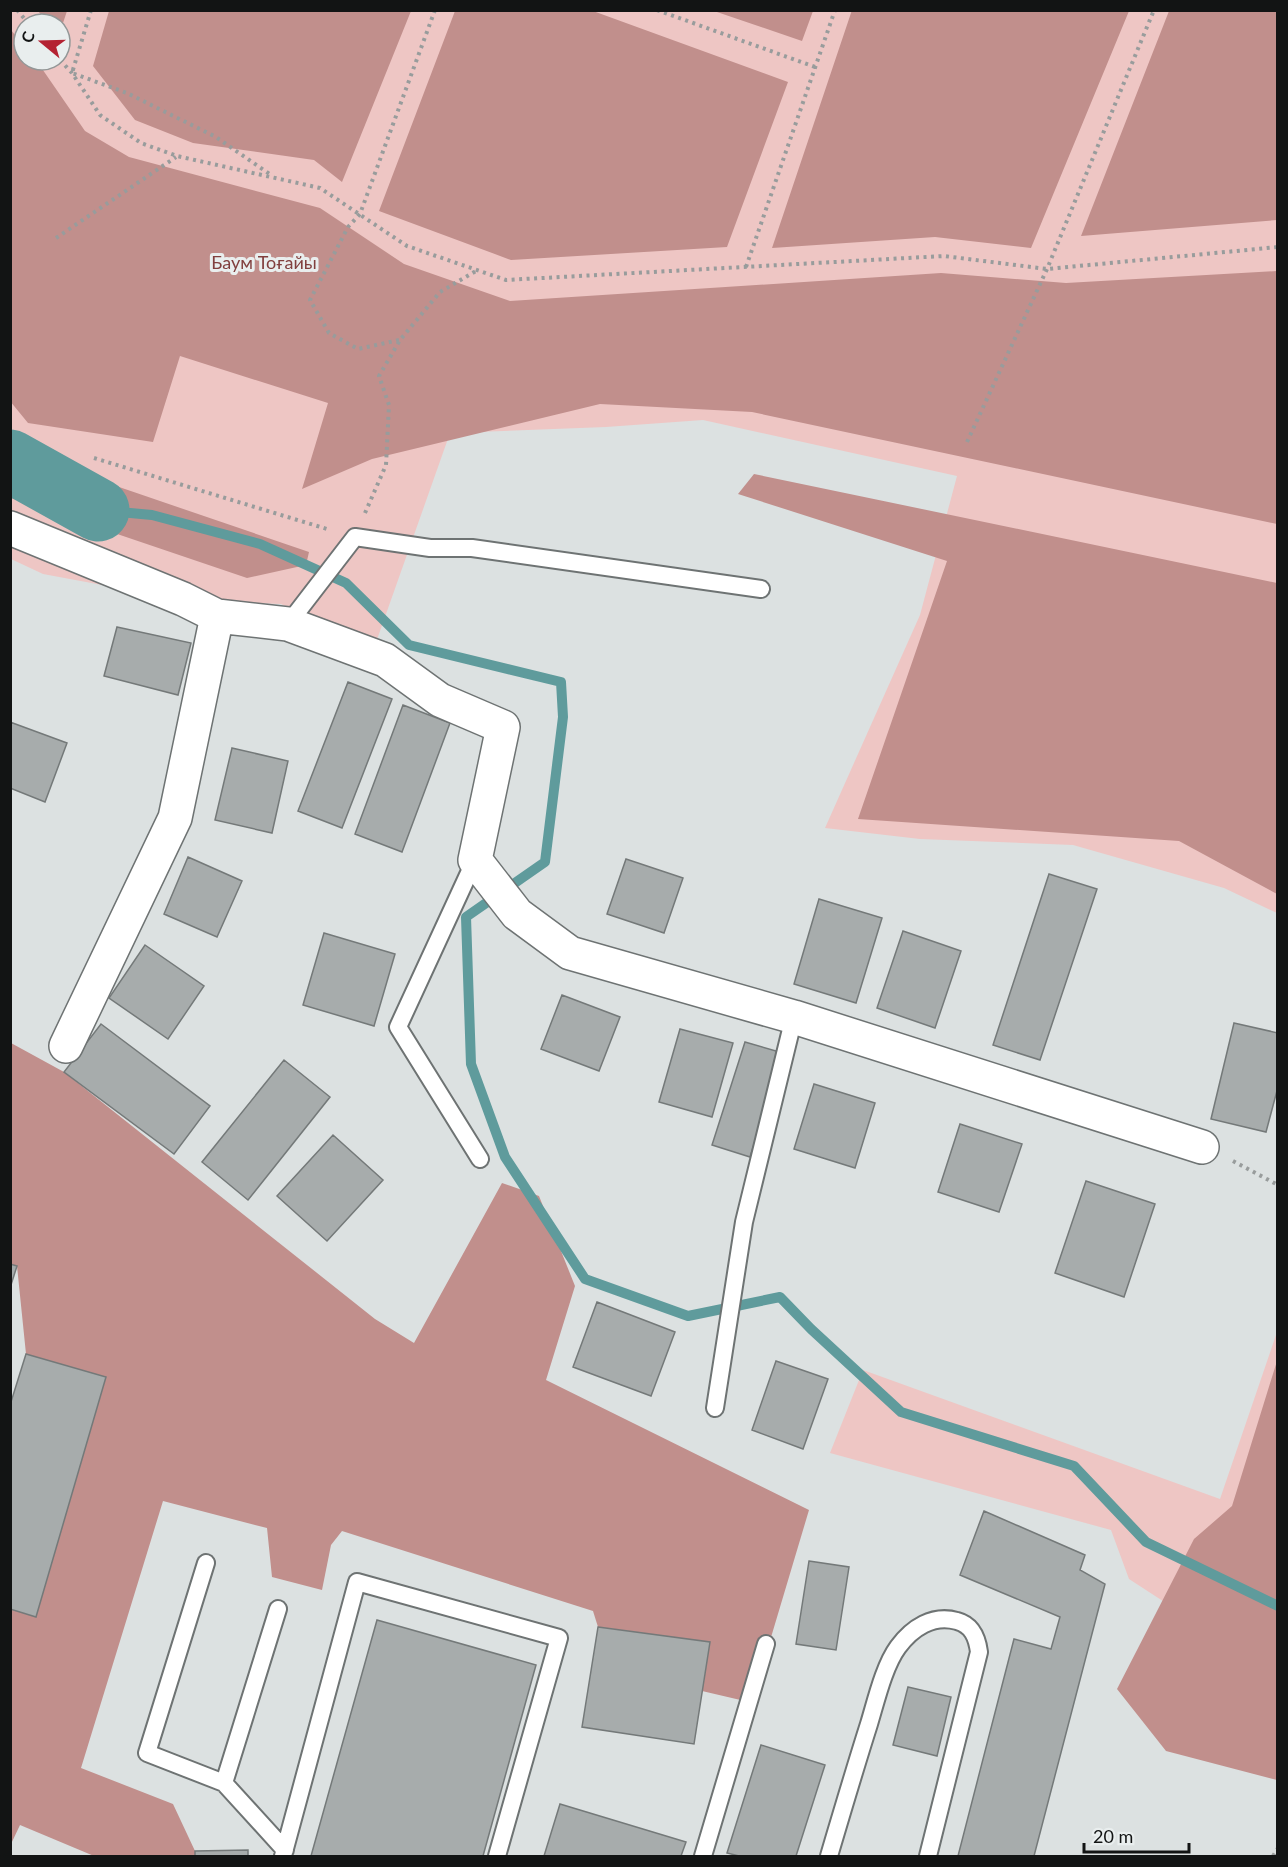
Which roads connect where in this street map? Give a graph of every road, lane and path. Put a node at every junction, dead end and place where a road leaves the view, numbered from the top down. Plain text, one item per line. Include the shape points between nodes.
1 (91, 10) edge
2 (435, 10) edge
3 (657, 10) edge
4 (835, 10) edge
5 (1154, 10) edge
6 (816, 67) junction
7 (72, 73) junction
8 (177, 156) junction
9 (274, 177) junction
10 (360, 214) junction
11 (56, 238) dead end
12 (1278, 248) edge
13 (747, 267) junction
14 (1047, 269) junction
15 (477, 270) junction
16 (400, 340) junction
17 (967, 442) dead end
18 (94, 458) dead end
19 (10, 528) edge
20 (355, 537) junction
21 (761, 589) dead end
22 (217, 616) junction
23 (288, 624) junction
24 (475, 860) junction
25 (794, 1017) junction
26 (66, 1046) dead end
27 (1202, 1147) joint
28 (480, 1159) dead end
29 (1278, 1185) edge
30 (715, 1408) dead end
31 (206, 1563) dead end
32 (278, 1609) dead end
33 (766, 1644) dead end
34 (224, 1783) junction
35 (1278, 1848) edge
36 (284, 1853) edge
37 (497, 1857) edge
38 (703, 1857) edge
39 (829, 1857) edge
40 (928, 1857) edge
41 (1273, 1857) edge

1 - 7 path
2 - 10 path
3 - 6 path
4 - 6 path
5 - 14 path
6 - 13 path
7 - 8 path via 100,115 141,143
7 - 9 path via 127,93 216,137
8 - 9 path
8 - 11 path
9 - 10 path via 320,188
10 - 15 path via 407,246
10 - 16 path via 348,227 310,300 329,333 358,349
12 - 14 path
13 - 14 path via 944,256
13 - 15 path via 506,280
14 - 17 path
15 - 16 path via 440,292
16 - 20 path via 379,376 389,405 386,465
18 - 20 path
19 - 22 street
20 - 21 lane via 430,548 472,548
20 - 23 lane
22 - 23 street
22 - 26 street via 175,818
23 - 24 street via 385,660 440,700 503,727
24 - 25 street via 514,912 570,953
24 - 28 lane via 398,1027
25 - 27 street
25 - 30 lane via 744,1222
27 - 29 path
31 - 34 lane via 147,1753
32 - 34 lane
33 - 38 lane
34 - 36 lane
35 - 41 path
36 - 37 lane via 357,1582 559,1638
39 - 40 lane via 879,1689 896,1649 923,1623 948,1618 973,1632 979,1652

